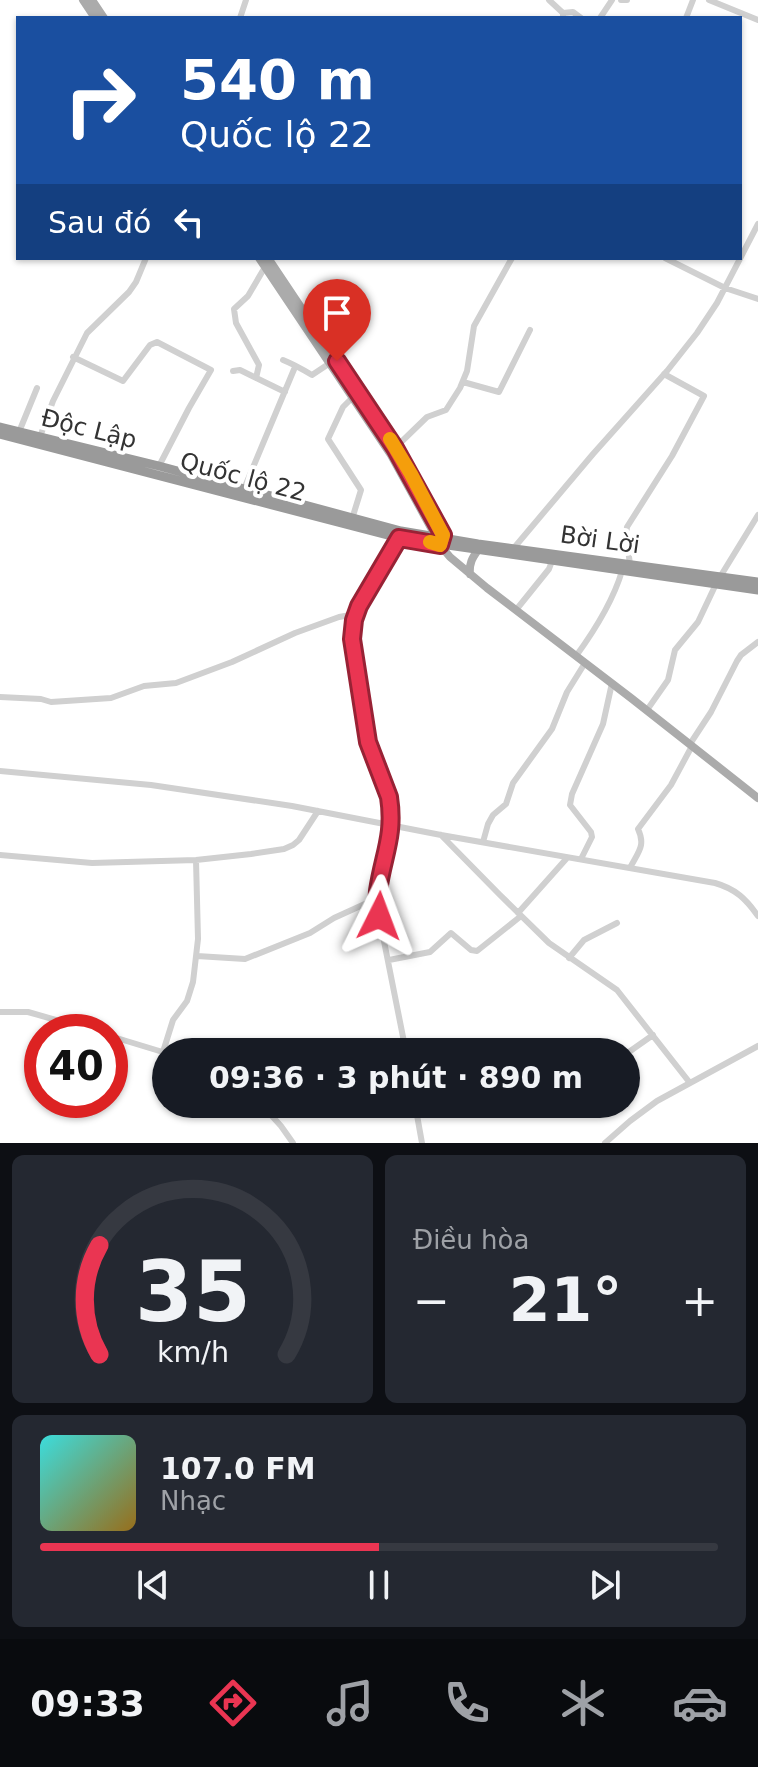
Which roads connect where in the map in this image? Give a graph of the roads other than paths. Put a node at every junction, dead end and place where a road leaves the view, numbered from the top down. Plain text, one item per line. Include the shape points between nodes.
1 (549, 0) edge
2 (709, 0) edge
3 (563, 16) edge
4 (758, 20) edge
5 (758, 224) edge
6 (742, 255) edge
7 (145, 260) edge
8 (511, 260) edge
9 (669, 260) edge
10 (739, 260) edge
11 (267, 262) edge
12 (725, 288) junction
13 (758, 299) edge
14 (530, 330) dead end
15 (73, 357) junction
16 (283, 360) dead end
17 (330, 363) junction
18 (295, 367) junction
19 (233, 371) dead end
20 (664, 374) junction
21 (256, 378) junction
22 (463, 382) junction
23 (37, 388) dead end
24 (285, 392) junction
25 (353, 397) junction
26 (0, 427) edge
27 (19, 432) junction
28 (0, 434) edge
29 (39, 441) junction
30 (395, 448) junction
31 (159, 466) junction
32 (244, 489) junction
33 (758, 515) edge
34 (352, 519) junction
35 (400, 534) junction
36 (440, 540) junction
37 (513, 549) junction
38 (478, 550) junction
39 (552, 561) junction
40 (626, 567) junction
41 (470, 574) junction
42 (718, 580) junction
43 (758, 582) edge
44 (758, 590) edge
45 (516, 610) junction
46 (356, 614) junction
47 (758, 642) edge
48 (576, 656) junction
49 (585, 663) junction
50 (612, 683) junction
51 (0, 697) edge
52 (647, 710) junction
53 (691, 745) junction
54 (0, 771) edge
55 (758, 798) edge
56 (318, 811) junction
57 (392, 825) junction
58 (441, 835) junction
59 (483, 842) junction
60 (0, 855) edge
61 (567, 858) junction
62 (581, 859) junction
63 (196, 860) junction
64 (630, 868) junction
65 (378, 898) junction
66 (520, 914) junction
67 (758, 916) edge
68 (617, 923) dead end
69 (197, 956) junction
70 (569, 958) junction
71 (389, 960) junction
72 (0, 1012) edge
73 (35, 1014) edge
74 (653, 1035) junction
75 (168, 1038) edge
76 (403, 1038) edge
77 (128, 1042) edge
78 (640, 1044) edge
79 (758, 1046) edge
80 (152, 1049) edge
81 (690, 1083) junction
82 (274, 1118) edge
83 (418, 1118) edge
84 (293, 1143) edge
85 (422, 1143) edge
86 (605, 1143) edge

1 - 3 street
2 - 4 street
5 - 6 street
7 - 15 street via 129,292 87,333
8 - 22 street via 474,326
9 - 12 street
10 - 12 street
11 - 17 main road
11 - 21 street via 234,309 260,368
11 - 30 main road
12 - 13 street
12 - 20 street
14 - 22 street via 499,392
15 - 29 street
15 - 31 street via 123,381 157,342 211,370
16 - 18 street
17 - 18 street via 312,375
17 - 25 main road
18 - 24 street
19 - 21 street
20 - 37 street
20 - 40 street via 704,396 627,527
21 - 24 street
22 - 30 street via 446,410 427,417
23 - 27 street
24 - 32 street
25 - 34 street via 328,439 361,490
25 - 36 main road
26 - 27 highway, Độc Lập
27 - 29 highway, Độc Lập
28 - 29 highway, Độc Lập
29 - 31 highway, Độc Lập
29 - 35 highway, Quốc lộ 22
30 - 36 main road via 430,508
31 - 32 highway, Độc Lập
32 - 34 highway, Độc Lập
33 - 42 street
34 - 35 highway, Độc Lập
35 - 36 highway, Quốc lộ 22
35 - 46 street
36 - 37 highway, Bời Lời
36 - 38 highway, Bời Lời
36 - 41 main road
37 - 40 highway, Bời Lời
38 - 39 highway, Bời Lời
38 - 41 main road
39 - 40 highway, Bời Lời
39 - 45 street
40 - 42 highway, Bời Lời
40 - 48 street
41 - 45 main road
42 - 43 highway, Bời Lời
42 - 44 highway, Bời Lời
42 - 52 street via 698,622 675,650 668,680
45 - 48 main road
46 - 51 street via 295,633 176,683 144,686 111,698 51,702
46 - 57 street via 352,650 368,742 389,797
47 - 53 street via 737,661
48 - 49 main road
49 - 50 main road
49 - 59 street via 552,729 513,783 506,804 493,815
50 - 52 main road
50 - 62 street via 603,724 570,805 591,832
52 - 53 main road
53 - 55 main road
53 - 64 street via 671,785 638,829 643,844
54 - 56 street via 151,785
56 - 57 street
56 - 63 street via 299,840 284,849
57 - 58 street
57 - 65 street
58 - 59 street
58 - 66 street
59 - 61 street
60 - 63 street via 92,863
61 - 62 street
61 - 66 street
62 - 64 street
63 - 69 street
64 - 67 street via 728,887
65 - 69 street via 245,959
65 - 71 street
66 - 70 street
66 - 71 street via 477,951 451,933 430,952
68 - 70 street via 584,940
69 - 75 street via 187,1001
70 - 74 street via 613,987
71 - 76 street
72 - 73 street
74 - 78 street
74 - 81 street
77 - 80 street
79 - 81 street
81 - 86 street via 642,1111
82 - 84 street
83 - 85 street

